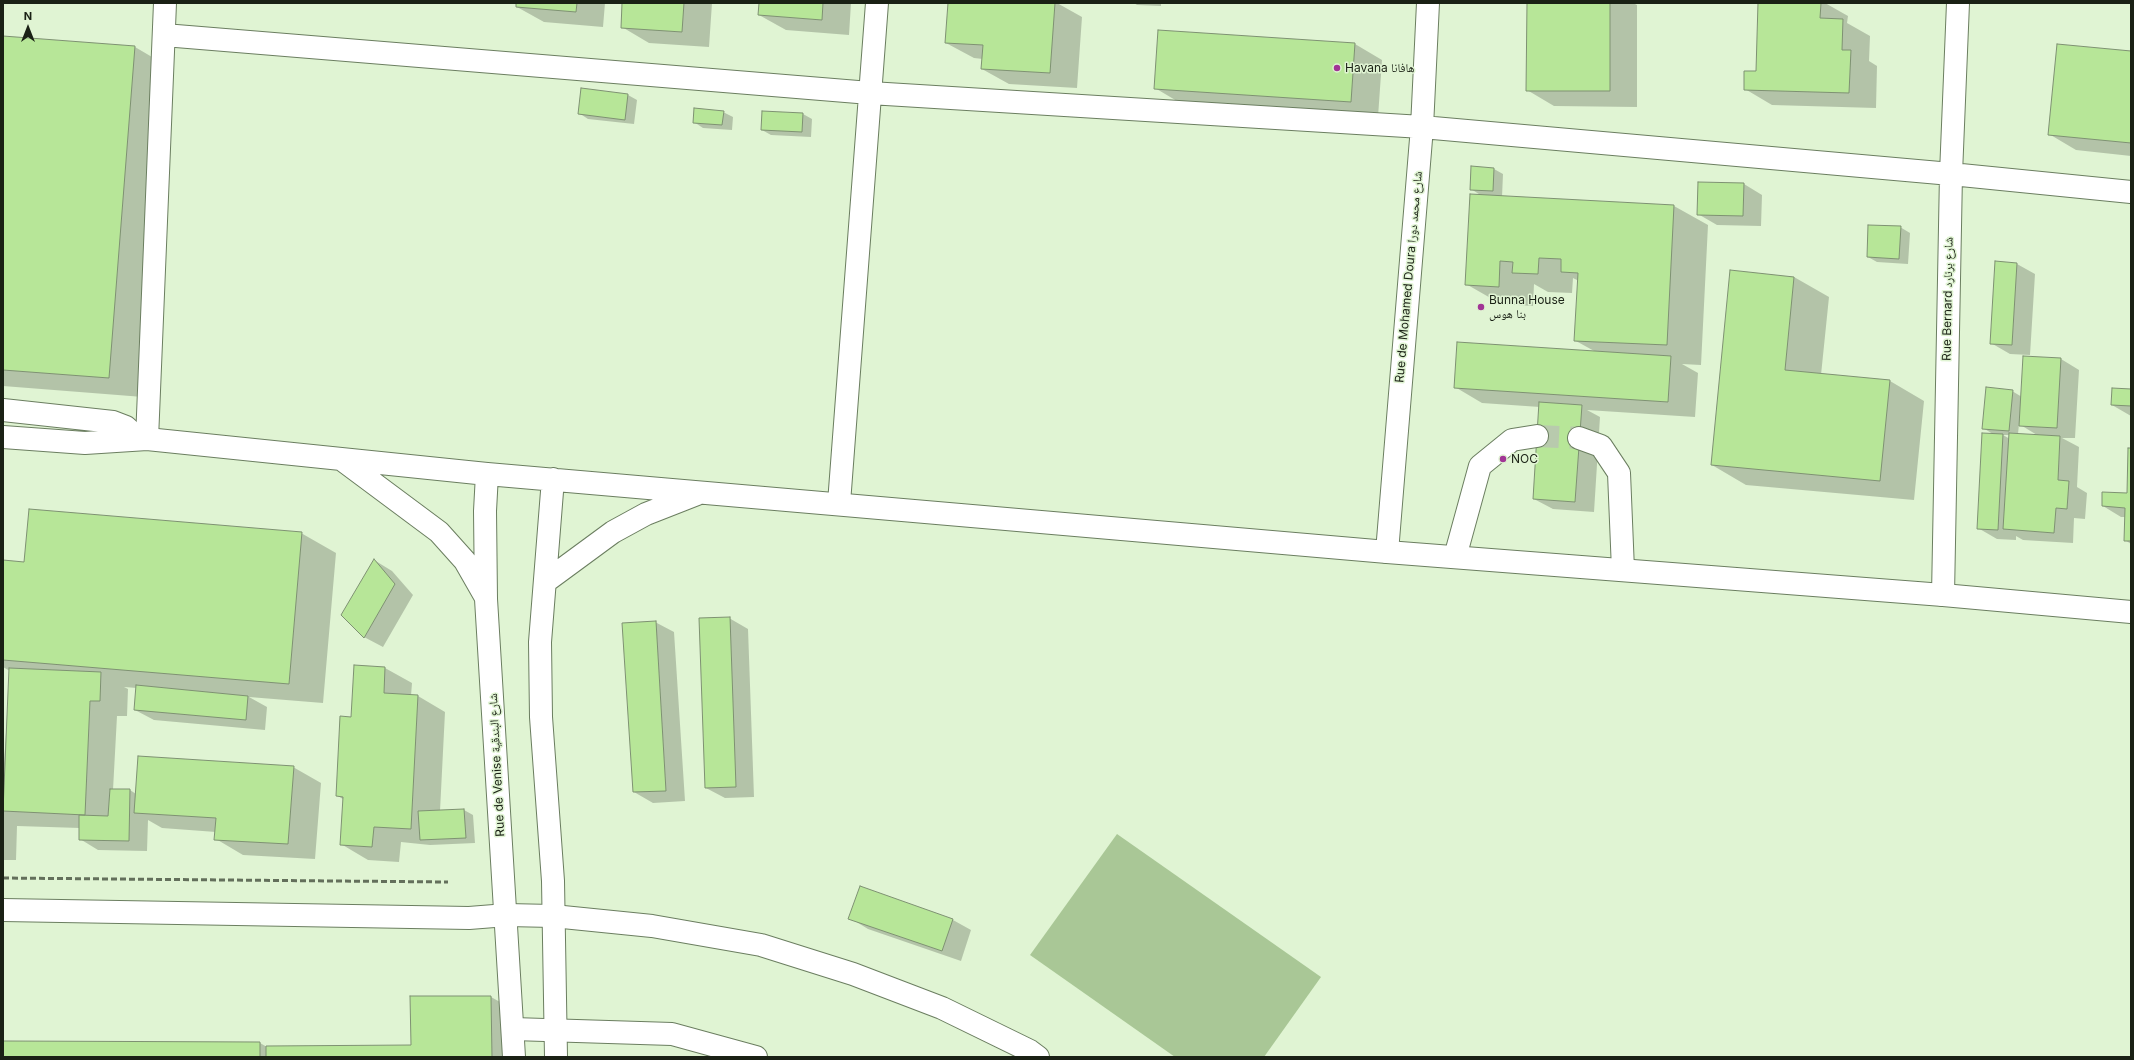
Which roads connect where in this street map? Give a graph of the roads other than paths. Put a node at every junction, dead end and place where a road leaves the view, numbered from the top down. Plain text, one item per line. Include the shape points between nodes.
1 (165, 3) edge
2 (877, 3) edge
3 (1428, 3) edge
4 (1958, 3) edge
5 (164, 35) junction
6 (870, 93) junction
7 (1422, 126) junction
8 (1951, 174) junction
9 (2131, 192) edge
10 (3, 410) edge
11 (1537, 436) tunnel mouth
12 (3, 437) edge
13 (143, 438) junction
14 (1579, 438) tunnel mouth
15 (342, 458) junction
16 (487, 474) junction
17 (553, 479) junction
18 (702, 492) junction
19 (839, 503) junction
20 (1387, 552) junction
21 (1455, 557) junction
22 (1623, 570) junction
23 (545, 582) junction
24 (1943, 595) junction
25 (486, 599) junction
26 (2131, 612) edge
27 (3, 910) edge
28 (507, 915) junction
29 (553, 916) junction
30 (513, 1029) junction
31 (554, 1030) junction
32 (514, 1057) edge
33 (556, 1057) edge
34 (756, 1057) edge
35 (1038, 1057) edge

1 - 5 street
2 - 6 street
3 - 7 street, Rue de Mohamed Doura شارع محمد دورا
4 - 8 street, Rue Bernard شارع برنارد
5 - 6 street
5 - 13 street
6 - 7 street
6 - 19 street
7 - 8 street
7 - 20 street, Rue de Mohamed Doura شارع محمد دورا
8 - 9 street
8 - 24 street, Rue Bernard شارع برنارد
10 - 13 street via 105,420 126,427
11 - 21 street via 1512,440 1480,466
12 - 13 street via 84,443 124,442
13 - 15 street
14 - 22 street via 1601,446 1619,473
15 - 16 street
15 - 25 street via 439,532 466,561
16 - 17 street
16 - 25 street, Rue de Venise شارع البندقية
17 - 18 street
17 - 23 street
18 - 19 street
18 - 23 street via 646,514 613,532
19 - 20 street
20 - 21 street
21 - 22 street
22 - 24 street
23 - 29 street via 540,642 541,717
24 - 26 street
25 - 28 street, Rue de Venise شارع البندقية
27 - 28 street via 469,918
28 - 29 street
28 - 30 street, Rue de Venise شارع البندقية
29 - 31 street
29 - 35 street via 652,926 761,945 853,974 942,1008
30 - 31 street
30 - 32 street, Rue de Venise شارع البندقية
31 - 33 street
31 - 34 street via 672,1034

